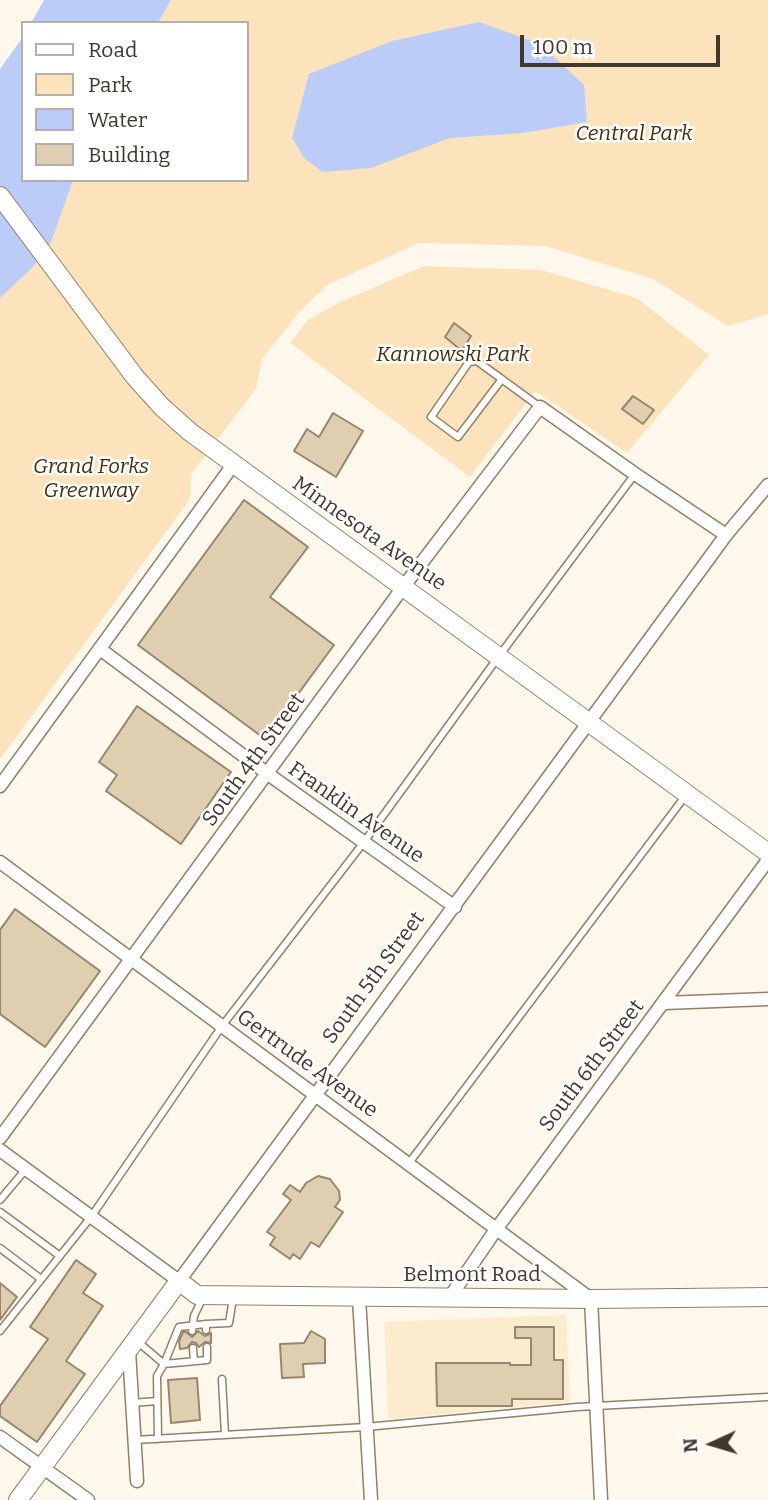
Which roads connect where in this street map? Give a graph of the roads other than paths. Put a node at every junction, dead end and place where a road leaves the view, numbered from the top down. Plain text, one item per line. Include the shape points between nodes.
1 (0, 195) edge
2 (502, 379) junction
3 (540, 407) junction
4 (233, 465) junction
5 (635, 474) junction
6 (768, 485) edge
7 (726, 535) junction
8 (404, 586) junction
9 (100, 649) junction
10 (499, 656) junction
11 (589, 722) junction
12 (268, 774) junction
13 (0, 786) edge
14 (687, 794) junction
15 (364, 842) junction
16 (768, 853) edge
17 (768, 860) edge
18 (0, 862) edge
19 (455, 907) junction
20 (130, 960) junction
21 (768, 999) edge
22 (664, 1003) junction
23 (222, 1026) junction
24 (317, 1094) junction
25 (0, 1138) edge
26 (0, 1150) edge
27 (409, 1163) junction
28 (26, 1169) junction
29 (0, 1200) edge
30 (0, 1212) edge
31 (91, 1217) junction
32 (496, 1228) junction
33 (0, 1248) edge
34 (60, 1256) junction
35 (41, 1279) junction
36 (179, 1282) junction
37 (205, 1295) junction
38 (233, 1295) junction
39 (450, 1297) junction
40 (768, 1297) edge
41 (359, 1298) junction
42 (591, 1299) junction
43 (192, 1328) junction
44 (0, 1331) edge
45 (133, 1345) junction
46 (207, 1347) dead end
47 (193, 1348) dead end
48 (194, 1362) junction
49 (164, 1364) junction
50 (222, 1379) dead end
51 (768, 1397) edge
52 (157, 1401) junction
53 (132, 1403) junction
54 (597, 1406) junction
55 (366, 1427) junction
56 (225, 1435) junction
57 (0, 1437) edge
58 (158, 1439) junction
59 (134, 1440) junction
60 (42, 1467) junction
61 (137, 1481) dead end
62 (18, 1500) edge
63 (88, 1500) edge
64 (371, 1500) edge
65 (601, 1500) edge

1 - 4 street, Minnesota Avenue via 135,377 162,407
2 - 2 lane via 473,360 469,362 431,417 458,437
2 - 3 lane
3 - 5 street
3 - 8 street, South 4th Street
4 - 8 street, Minnesota Avenue
4 - 9 street
5 - 7 street
5 - 10 lane
6 - 7 street, South 5th Street
7 - 11 street, South 5th Street
8 - 10 street, Minnesota Avenue
8 - 12 street, South 4th Street
9 - 12 street, Franklin Avenue
9 - 13 street
10 - 11 street, Minnesota Avenue
10 - 15 lane
11 - 14 street, Minnesota Avenue
11 - 19 street, South 5th Street
12 - 15 street, Franklin Avenue
12 - 20 street, South 4th Street
14 - 16 street, Minnesota Avenue
14 - 27 lane
15 - 19 street, Franklin Avenue
15 - 23 lane
17 - 22 street, South 6th Street
18 - 20 street, Gertrude Avenue
19 - 24 street, South 5th Street
20 - 23 street, Gertrude Avenue
20 - 25 street, South 4th Street
21 - 22 street
22 - 32 street, South 6th Street
23 - 24 street, Gertrude Avenue
23 - 31 lane
24 - 27 street, Gertrude Avenue
24 - 36 street, South 5th Street
26 - 28 street
27 - 32 street, Gertrude Avenue
28 - 29 lane
28 - 31 street
30 - 34 lane
31 - 34 lane
31 - 36 street
32 - 39 street, South 6th Street
32 - 42 street, Gertrude Avenue
33 - 35 lane
34 - 35 lane
35 - 44 lane
36 - 37 street, Belmont Road via 197,1295
36 - 45 street, South 5th Street
37 - 38 street, Belmont Road
37 - 43 lane
38 - 41 street, Belmont Road
38 - 43 lane via 229,1323
39 - 41 street, Belmont Road
39 - 42 street, Belmont Road
40 - 42 street, Belmont Road
41 - 55 street
42 - 54 street
43 - 49 lane via 179,1327
45 - 49 lane
45 - 53 street
45 - 60 street, South 5th Street
46 - 48 lane via 207,1360
47 - 48 lane
48 - 49 lane
49 - 52 lane via 157,1376
50 - 56 lane
51 - 54 lane
52 - 53 lane
52 - 58 lane
53 - 59 street
54 - 55 lane
54 - 65 street
55 - 56 lane
55 - 64 street
56 - 58 lane
57 - 60 street
58 - 59 lane
59 - 61 street
60 - 62 street, South 5th Street
60 - 63 street

